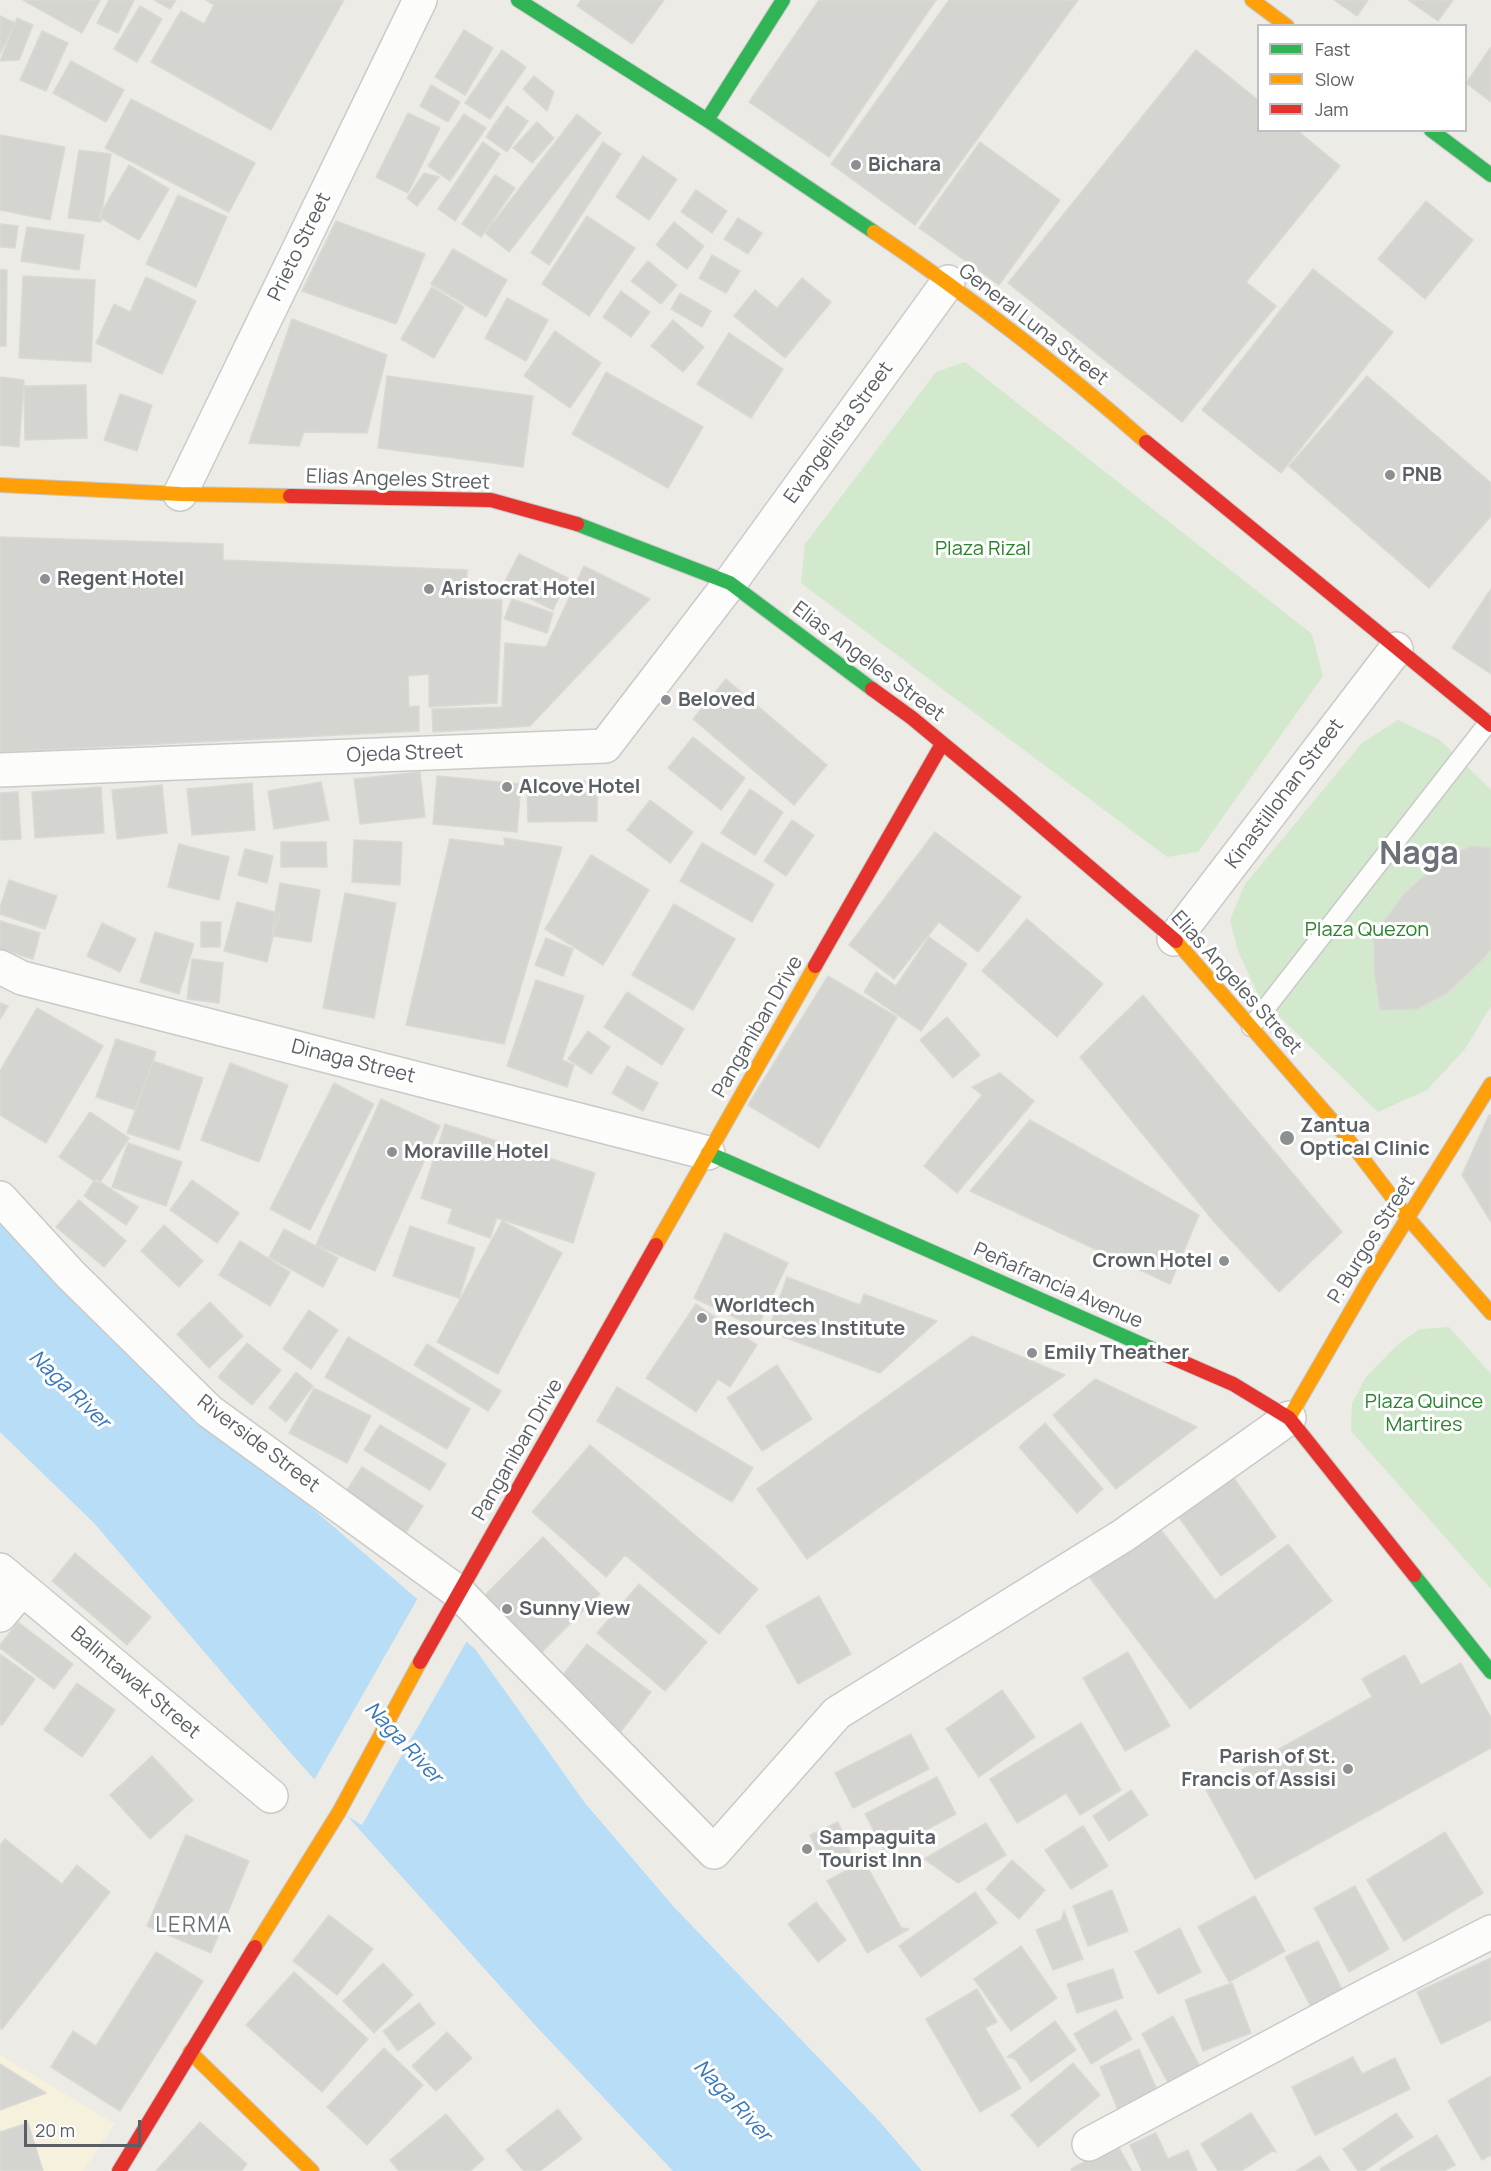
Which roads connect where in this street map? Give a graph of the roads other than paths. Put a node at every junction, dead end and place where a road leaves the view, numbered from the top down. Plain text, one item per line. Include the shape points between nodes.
1 (420, 0) edge
2 (518, 0) edge
3 (783, 0) edge
4 (1252, 0) edge
5 (1284, 24) edge
6 (707, 120) junction
7 (1434, 132) edge
8 (1491, 175) edge
9 (948, 282) junction
10 (0, 484) edge
11 (180, 494) junction
12 (730, 583) junction
13 (1396, 649) junction
14 (1490, 724) edge
15 (942, 744) junction
16 (0, 770) edge
17 (1174, 939) junction
18 (0, 966) edge
19 (1251, 1027) junction
20 (1491, 1084) edge
21 (708, 1153) junction
22 (0, 1198) edge
23 (1408, 1218) junction
24 (1491, 1313) edge
25 (1289, 1418) junction
26 (11, 1580) edge
27 (456, 1599) junction
28 (0, 1615) edge
29 (1491, 1672) edge
30 (271, 1796) dead end
31 (1491, 1932) edge
32 (190, 2052) junction
33 (1089, 2144) dead end
34 (119, 2171) edge
35 (312, 2171) edge

1 - 11 street, Prieto Street
2 - 6 main road, General Luna Street
3 - 6 main road
4 - 5 main road
6 - 9 main road, General Luna Street
7 - 8 main road
9 - 12 street, Evangelista Street
9 - 13 main road, General Luna Street via 1112,412
10 - 11 main road, Elias Angeles Street
11 - 12 main road, Elias Angeles Street via 491,500 563,519
12 - 15 main road, Elias Angeles Street
12 - 16 street, Ojeda Street via 605,746
13 - 14 main road, General Luna Street
13 - 17 street, Kinastillohan Street
14 - 19 lane
15 - 17 main road, Elias Angeles Street
15 - 21 main road, Panganiban Drive
17 - 19 main road, Elias Angeles Street
18 - 21 street, Dinaga Street via 22,978
19 - 23 main road, Elias Angeles Street via 1344,1134
20 - 23 main road, P. Burgos Street
21 - 25 main road, Peñafrancia Avenue via 1233,1384
21 - 27 main road, Panganiban Drive
22 - 27 street, Riverside Street via 70,1274 209,1411
23 - 24 main road, Elias Angeles Street
23 - 25 main road, P. Burgos Street
25 - 27 street, Riverside Street via 1124,1534 837,1713 714,1852
25 - 29 main road, Peñafrancia Avenue
26 - 28 street
26 - 30 street, Balintawak Street
27 - 32 main road, Panganiban Drive via 339,1812
31 - 33 street
32 - 34 main road, Panganiban Drive
32 - 35 main road

